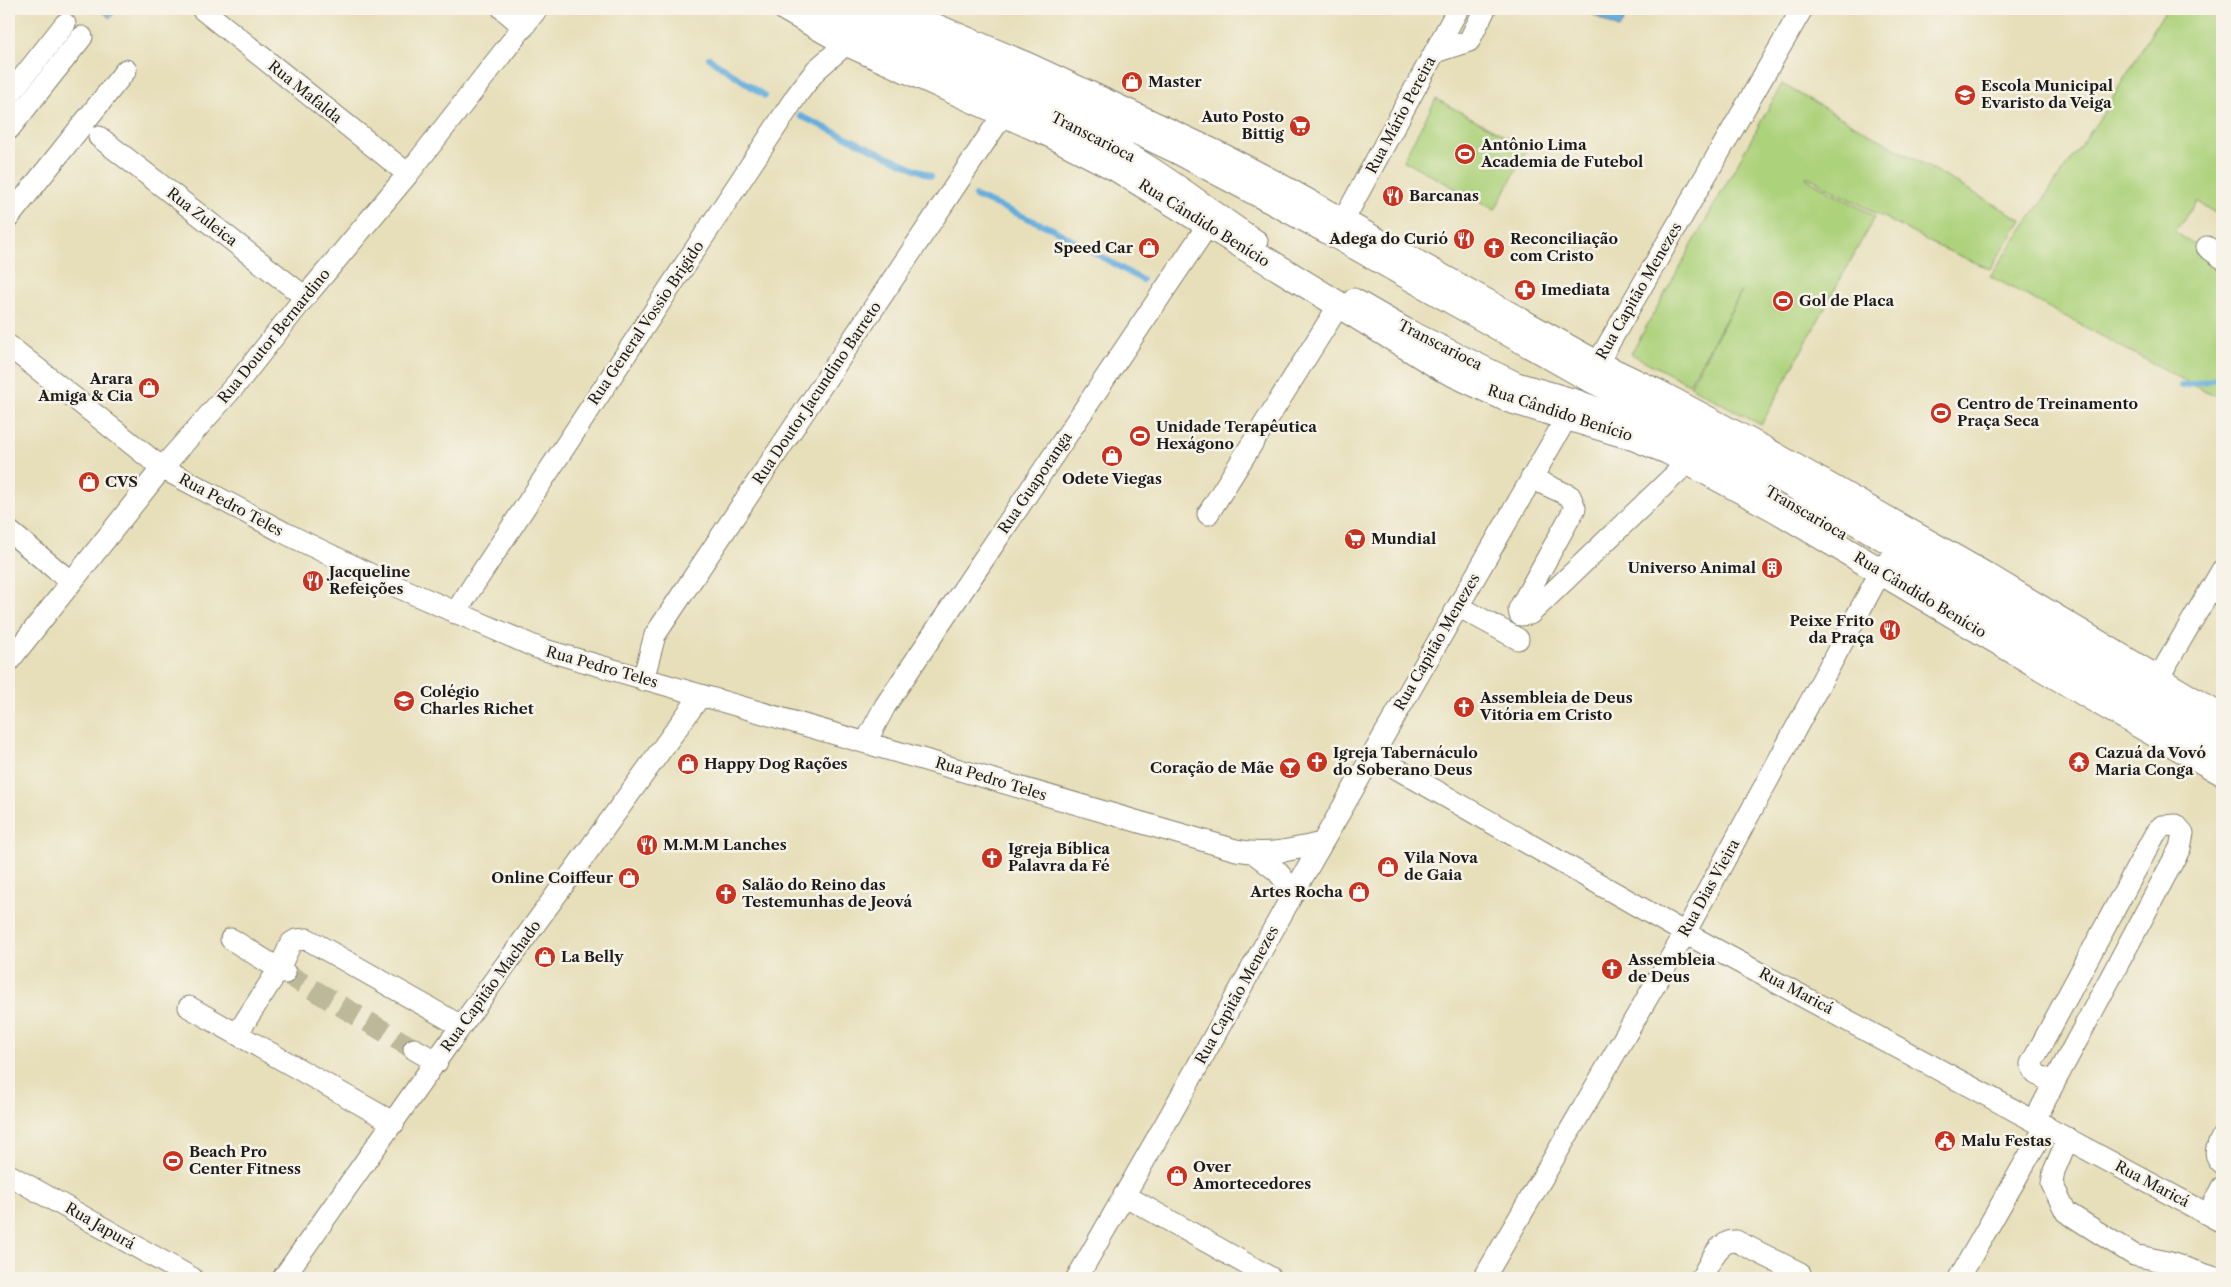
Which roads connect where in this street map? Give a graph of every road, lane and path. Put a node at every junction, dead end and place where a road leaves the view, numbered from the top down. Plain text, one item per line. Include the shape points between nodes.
1 (202, 9) edge
2 (502, 9) edge
3 (536, 9) edge
4 (786, 9) edge
5 (819, 9) edge
6 (858, 9) edge
7 (893, 9) edge
8 (1458, 9) edge
9 (1485, 9) edge
10 (1802, 9) edge
11 (524, 26) junction
12 (848, 43) junction
13 (1435, 52) junction
14 (126, 70) dead end
15 (9, 95) edge
16 (1004, 113) junction
17 (9, 129) edge
18 (99, 137) dead end
19 (408, 174) junction
20 (9, 216) edge
21 (1343, 221) junction
22 (1208, 225) junction
23 (305, 296) junction
24 (1339, 305) junction
25 (9, 346) edge
26 (1592, 372) junction
27 (1571, 409) junction
28 (1688, 462) junction
29 (162, 468) junction
30 (1531, 478) junction
31 (1208, 514) dead end
32 (9, 531) edge
33 (2222, 570) edge
34 (1881, 572) junction
35 (71, 582) junction
36 (1458, 606) junction
37 (455, 613) junction
38 (1518, 639) dead end
39 (9, 661) edge
40 (643, 680) junction
41 (2157, 680) junction
42 (702, 694) junction
43 (2222, 718) edge
44 (2222, 736) edge
45 (866, 742) junction
46 (1373, 755) junction
47 (2222, 757) edge
48 (2222, 772) edge
49 (1322, 843) junction
50 (1255, 854) junction
51 (1294, 892) junction
52 (1685, 933) junction
53 (231, 939) dead end
54 (282, 971) junction
55 (189, 1007) dead end
56 (461, 1026) junction
57 (237, 1034) junction
58 (414, 1049) tunnel mouth
59 (437, 1062) junction
60 (2054, 1083) junction
61 (394, 1123) junction
62 (2040, 1123) junction
63 (2222, 1137) edge
64 (2068, 1138) junction
65 (2222, 1164) edge
66 (9, 1174) edge
67 (2222, 1187) edge
68 (1124, 1195) junction
69 (2215, 1218) edge
70 (1800, 1273) dead end
71 (192, 1278) edge
72 (282, 1278) edge
73 (1077, 1278) edge
74 (1271, 1278) edge
75 (1484, 1278) edge
76 (1701, 1278) edge
77 (1959, 1278) edge
78 (2215, 1278) edge

1 - 19 street, Rua Mafalda
2 - 11 street
3 - 11 street, Rua Doutor Bernardino
4 - 12 main road, Rua Cândido Benício
5 - 27 street, Transcarioca via 1123,151 1166,176 1301,270 1406,329
6 - 26 street, Transcarioca via 1016,77 1183,156
7 - 21 main road via 1030,67 1223,157
8 - 13 street, Rua Mário Pereira
9 - 13 street via 1469,41
10 - 26 street, Rua Capitão Menezes
11 - 19 street, Rua Doutor Bernardino
12 - 16 main road, Rua Cândido Benício
12 - 37 street, Rua General Vossio Brigido via 816,70 797,94
13 - 21 street, Rua Mário Pereira
14 - 20 street
15 - 17 street via 73,30
16 - 22 main road, Rua Cândido Benício via 1116,168
16 - 40 street, Rua Doutor Jacundino Barreto via 656,635
18 - 23 street, Rua Zuleica
19 - 23 street, Rua Doutor Bernardino
21 - 26 main road
22 - 24 main road, Rua Cândido Benício
22 - 45 street, Rua Guaporanga via 885,706
23 - 29 street, Rua Doutor Bernardino via 239,381
24 - 27 main road, Rua Cândido Benício via 1474,385 1529,407
24 - 31 street
25 - 29 street, Rua Pedro Teles
26 - 27 street, Rua Capitão Menezes
26 - 41 main road via 1658,393 1773,454 1988,577
26 - 44 street, Transcarioca
27 - 28 main road, Rua Cândido Benício
27 - 30 street, Rua Capitão Menezes
27 - 47 street, Transcarioca via 1675,437
28 - 30 street via 1525,616 1520,615 1519,609 1575,508 1570,496
28 - 34 main road, Rua Cândido Benício
29 - 35 street, Rua Doutor Bernardino
29 - 37 street, Rua Pedro Teles via 283,532
30 - 36 street, Rua Capitão Menezes
32 - 35 street
33 - 41 street
34 - 48 main road, Rua Cândido Benício
34 - 52 street, Rua Dias Vieira
35 - 39 street, Rua Doutor Bernardino
36 - 38 street
36 - 46 street, Rua Capitão Menezes
37 - 40 street, Rua Pedro Teles via 538,648
40 - 42 street, Rua Pedro Teles
41 - 43 main road
42 - 45 street, Rua Pedro Teles
42 - 56 street, Rua Capitão Machado
45 - 50 street, Rua Pedro Teles
46 - 49 street, Rua Capitão Menezes
46 - 52 street, Rua Maricá
49 - 50 street, Rua Pedro Teles via 1284,852
49 - 51 street, Rua Capitão Menezes
50 - 51 street, Rua Pedro Teles via 1277,871
51 - 68 street, Rua Capitão Menezes
52 - 62 street, Rua Maricá
52 - 75 street, Rua Dias Vieira
53 - 54 street
54 - 56 street via 292,944 307,939
54 - 57 street
55 - 57 street
56 - 59 street, Rua Capitão Machado
57 - 61 street
58 - 59 street
59 - 61 street, Rua Capitão Machado
60 - 60 street via 2036,1074 2032,1064 2154,834 2162,826 2176,825 2183,833 2180,848
60 - 62 street
61 - 72 street, Rua Capitão Machado
62 - 64 street, Rua Maricá
62 - 77 street
63 - 65 street via 2216,1154
64 - 69 street, Rua Maricá
64 - 78 street via 2052,1184 2066,1212 2134,1255
66 - 71 street, Rua Japurá
67 - 69 street
68 - 73 street, Rua Capitão Menezes
68 - 74 street
70 - 76 street via 1731,1240 1721,1246

